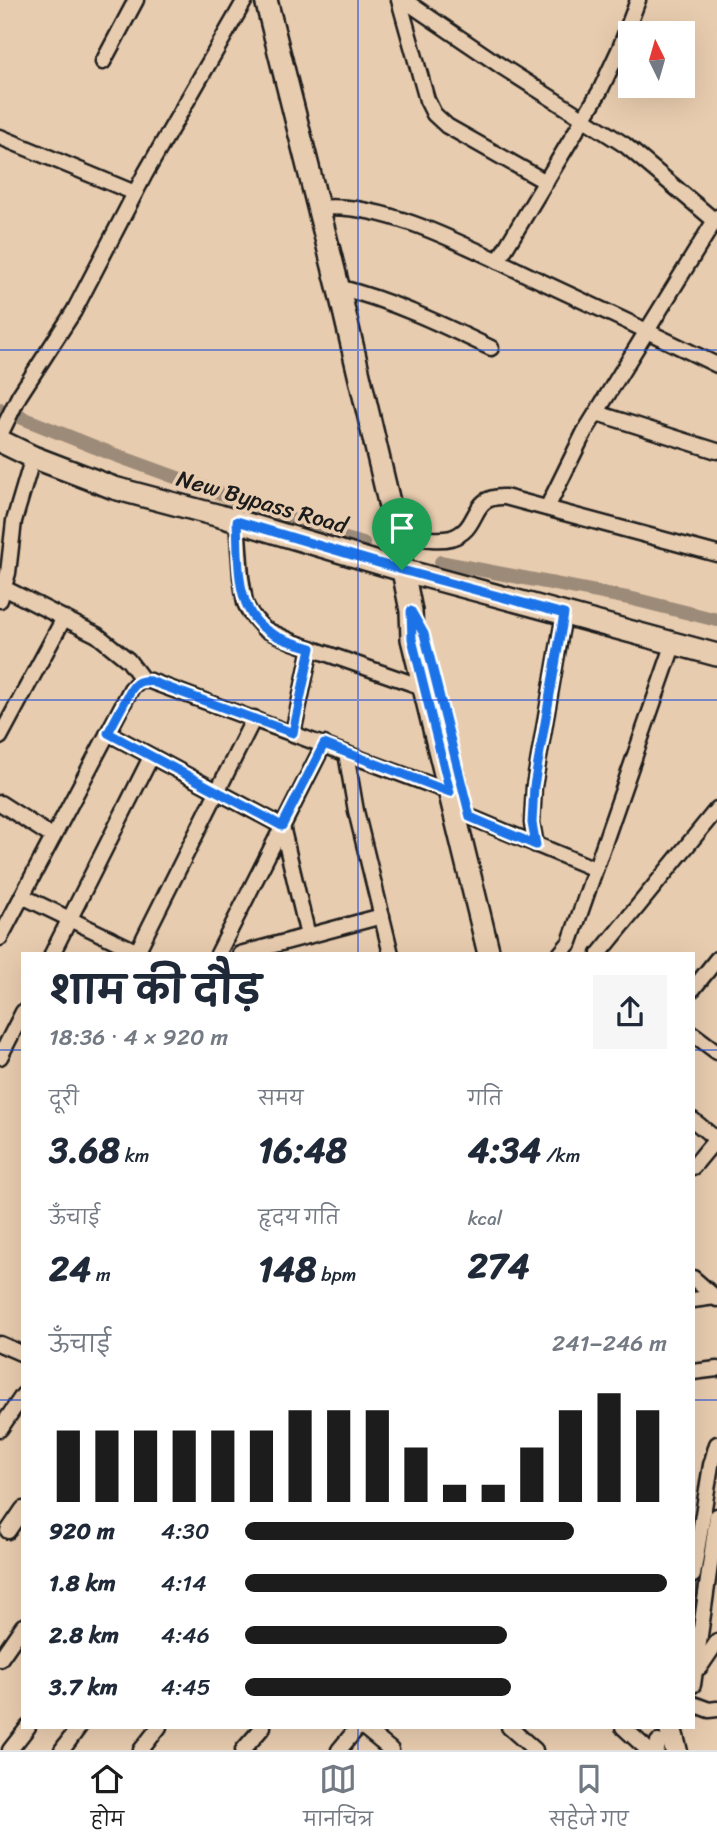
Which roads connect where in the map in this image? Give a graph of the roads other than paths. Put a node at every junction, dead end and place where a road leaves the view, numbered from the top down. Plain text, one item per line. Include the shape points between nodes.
1 (136, 0) edge
2 (245, 0) edge
3 (266, 0) edge
4 (402, 0) edge
5 (638, 0) edge
6 (103, 62) dead end
7 (584, 118) junction
8 (0, 137) edge
9 (546, 183) junction
10 (135, 193) junction
11 (318, 208) junction
12 (716, 219) edge
13 (498, 261) junction
14 (338, 287) junction
15 (646, 330) junction
16 (491, 348) dead end
17 (717, 365) edge
18 (597, 412) junction
19 (2, 434) edge
20 (717, 451) edge
21 (33, 457) junction
22 (547, 508) junction
23 (237, 521) junction
24 (395, 533) junction
25 (717, 554) edge
26 (402, 570) junction
27 (2, 594) edge
28 (411, 611) junction
29 (564, 614) junction
30 (64, 618) junction
31 (674, 643) junction
32 (311, 648) junction
33 (717, 655) edge
34 (143, 680) junction
35 (425, 688) junction
36 (254, 718) junction
37 (108, 733) junction
38 (293, 733) junction
39 (0, 737) edge
40 (324, 744) junction
41 (346, 753) junction
42 (152, 757) junction
43 (450, 792) junction
44 (217, 793) junction
45 (0, 803) edge
46 (717, 809) edge
47 (470, 817) junction
48 (282, 826) junction
49 (53, 836) junction
50 (536, 845) junction
51 (595, 869) junction
52 (22, 895) junction
53 (382, 916) junction
54 (70, 919) junction
55 (308, 936) junction
56 (0, 938) edge
57 (53, 952) edge
58 (137, 952) edge
59 (139, 952) edge
60 (219, 952) edge
61 (248, 952) edge
62 (391, 952) edge
63 (489, 952) edge
64 (502, 952) edge
65 (562, 952) edge
66 (601, 952) edge
67 (717, 959) edge
68 (695, 986) edge
69 (21, 1016) edge
70 (695, 1036) edge
71 (717, 1052) edge
72 (0, 1057) edge
73 (695, 1122) edge
74 (717, 1139) edge
75 (695, 1165) edge
76 (695, 1280) edge
77 (716, 1298) edge
78 (695, 1300) edge
79 (0, 1344) edge
80 (21, 1349) edge
81 (717, 1369) edge
82 (695, 1372) edge
83 (21, 1398) edge
84 (0, 1429) edge
85 (717, 1444) edge
86 (21, 1512) edge
87 (717, 1516) edge
88 (697, 1519) edge
89 (8, 1531) dead end
90 (716, 1532) edge
91 (695, 1547) edge
92 (21, 1629) edge
93 (717, 1642) edge
94 (2, 1653) edge
95 (695, 1673) edge
96 (695, 1678) edge
97 (695, 1704) edge
98 (717, 1709) edge
99 (26, 1729) edge
100 (78, 1729) edge
101 (157, 1729) edge
102 (260, 1729) edge
103 (359, 1729) edge
104 (364, 1729) edge
105 (511, 1729) edge
106 (629, 1729) edge
107 (664, 1741) edge
108 (10, 1750) edge
109 (62, 1750) edge
110 (141, 1750) edge
111 (243, 1750) edge
112 (339, 1750) edge
113 (391, 1750) edge
114 (535, 1750) edge
115 (686, 1750) edge

1 - 6 street
2 - 10 street
3 - 11 street
4 - 7 street
4 - 9 street via 434,114
5 - 7 street via 620,48
7 - 9 street
7 - 12 street
8 - 10 street
9 - 13 street
10 - 19 street via 74,311 27,384
11 - 13 street via 338,205 396,219
11 - 14 street
12 - 15 street
13 - 15 street
14 - 16 street via 417,312
14 - 24 street
15 - 17 street
15 - 18 street
18 - 20 street
18 - 22 street
19 - 21 street, New Bypass Road
21 - 23 street, New Bypass Road via 114,488
21 - 27 street via 14,521
22 - 24 street via 505,496 489,497 470,525 455,537
22 - 25 street
23 - 26 street, New Bypass Road
23 - 32 street via 241,577 250,613 274,635
24 - 26 street
26 - 28 street
26 - 29 street, New Bypass Road
27 - 30 street
28 - 35 street via 412,639
28 - 47 street via 424,634
29 - 31 street, New Bypass Road
29 - 50 street via 534,786
30 - 34 street via 116,648
30 - 39 street
31 - 33 street, New Bypass Road
31 - 51 street
32 - 35 street
32 - 38 street
34 - 36 street
34 - 37 street via 131,690
35 - 43 street
36 - 38 street
36 - 44 street
37 - 42 street
37 - 49 street
38 - 40 street
40 - 41 street
40 - 48 street
41 - 43 street
41 - 53 street
42 - 44 street
42 - 54 street
43 - 63 street
44 - 48 street
44 - 59 street
45 - 49 street
46 - 66 street
47 - 50 street
47 - 64 street
48 - 55 street
48 - 60 street
49 - 52 street
50 - 51 street
51 - 65 street via 570,942
52 - 54 street
52 - 56 street
53 - 55 street
53 - 62 street
54 - 57 street
54 - 58 street
55 - 61 street
67 - 68 street
69 - 72 street
70 - 71 street
73 - 74 street
74 - 75 street
76 - 77 street
77 - 78 street
79 - 80 street
81 - 82 street
83 - 84 street
85 - 88 street
86 - 89 street
87 - 90 street
88 - 91 street
90 - 95 street
92 - 94 street
93 - 96 street
97 - 98 street
99 - 108 street
100 - 109 street
101 - 110 street
102 - 111 street
103 - 112 street
104 - 113 street
105 - 114 street
106 - 107 street
107 - 115 street

